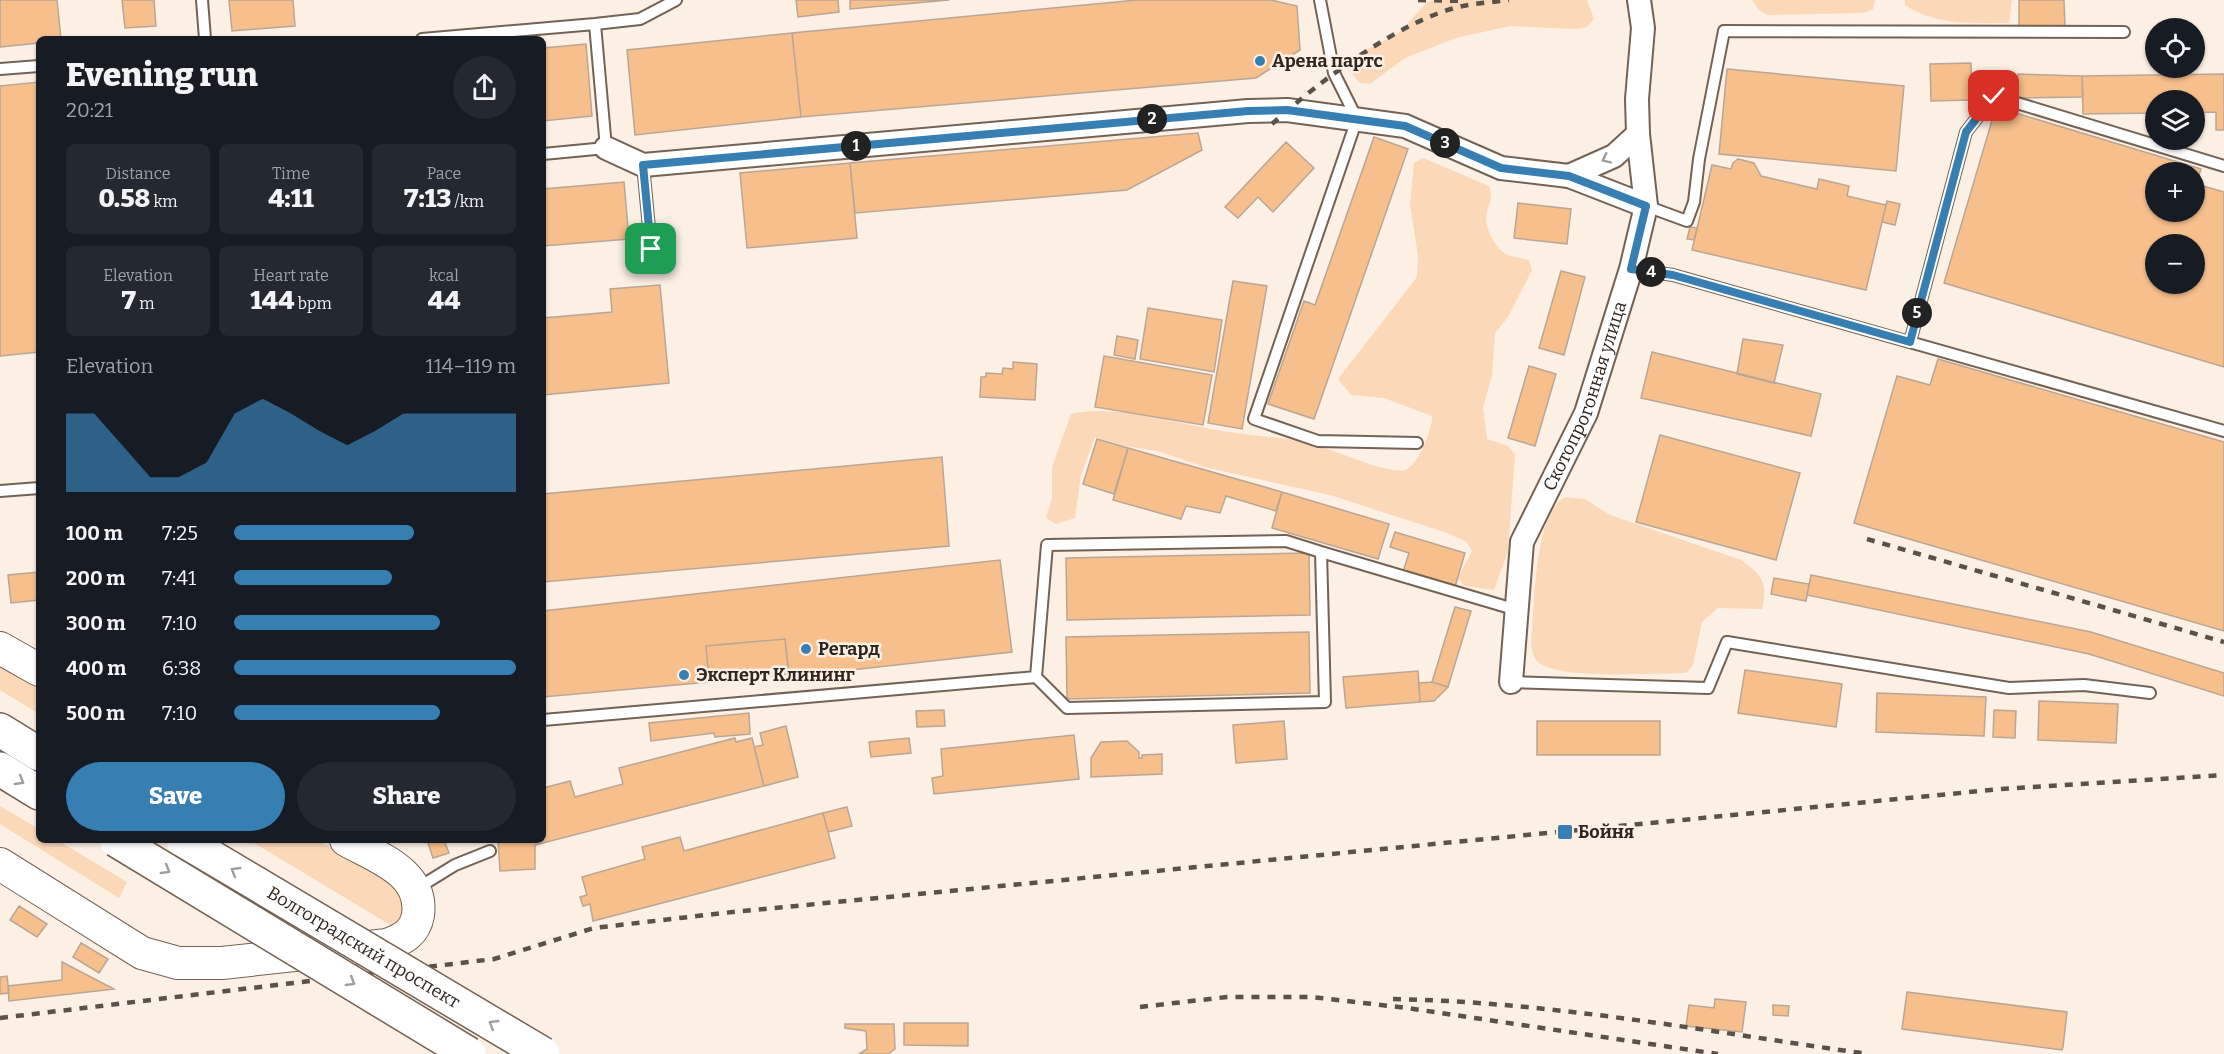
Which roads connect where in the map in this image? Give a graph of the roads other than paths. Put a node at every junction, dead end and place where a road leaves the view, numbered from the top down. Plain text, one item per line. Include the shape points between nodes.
1 (202, 0) edge
2 (676, 0) edge
3 (1320, 0) edge
4 (1639, 0) edge
5 (596, 24) junction
6 (2124, 32) dead end
7 (205, 36) edge
8 (457, 36) edge
9 (36, 66) edge
10 (0, 69) edge
11 (1357, 119) junction
12 (1638, 134) junction
13 (606, 148) junction
14 (546, 154) edge
15 (643, 165) junction
16 (2224, 166) edge
17 (1569, 176) junction
18 (1646, 206) junction
19 (651, 249) dead end
20 (1631, 269) junction
21 (1910, 342) junction
22 (2224, 431) edge
23 (1417, 443) dead end
24 (36, 488) edge
25 (0, 491) edge
26 (1321, 552) junction
27 (1517, 610) junction
28 (0, 648) edge
29 (36, 668) edge
30 (1036, 678) junction
31 (1511, 682) joint
32 (2150, 693) dead end
33 (546, 720) edge
34 (0, 730) edge
35 (36, 752) edge
36 (0, 770) edge
37 (36, 791) edge
38 (121, 843) edge
39 (188, 843) edge
40 (352, 843) edge
41 (490, 851) dead end
42 (0, 864) edge
43 (415, 890) junction
44 (469, 1054) edge
45 (543, 1054) edge

1 - 7 lane
2 - 5 lane via 640,19
3 - 11 lane via 1334,73
4 - 12 street, Скотопрогонная улица via 1642,28
5 - 8 lane
5 - 13 lane
6 - 18 lane via 1724,31 1694,202 1687,220
9 - 10 lane
11 - 15 street via 1287,110 1248,111
11 - 17 street via 1405,126 1501,168
11 - 23 lane via 1254,419 1318,441
12 -> 17 street via 1614,156
12 - 18 street, Скотопрогонная улица
13 - 14 lane
13 - 15 street
15 - 19 lane
16 - 21 lane via 1994,96 1966,132
17 - 18 street
18 - 20 street, Скотопрогонная улица
20 - 21 lane via 1673,275
20 - 27 street, Скотопрогонная улица via 1586,413 1522,542
21 - 22 lane
24 - 25 lane
26 - 27 lane
26 - 30 lane via 1286,541 1047,545
26 - 30 lane via 1324,702 1067,708
27 - 31 street, Скотопрогонная улица
28 - 29 street
30 - 33 lane
31 - 32 lane via 1708,688 1728,642 2009,688 2084,685
34 - 35 main road
36 -> 37 main road
38 -> 44 main road, Волгоградский проспект, bridge
45 -> 39 main road, Волгоградский проспект, bridge
40 - 43 street via 398,868
41 - 43 lane via 455,865
42 - 43 street via 142,953 178,963 222,963 387,945 410,933 417,922

